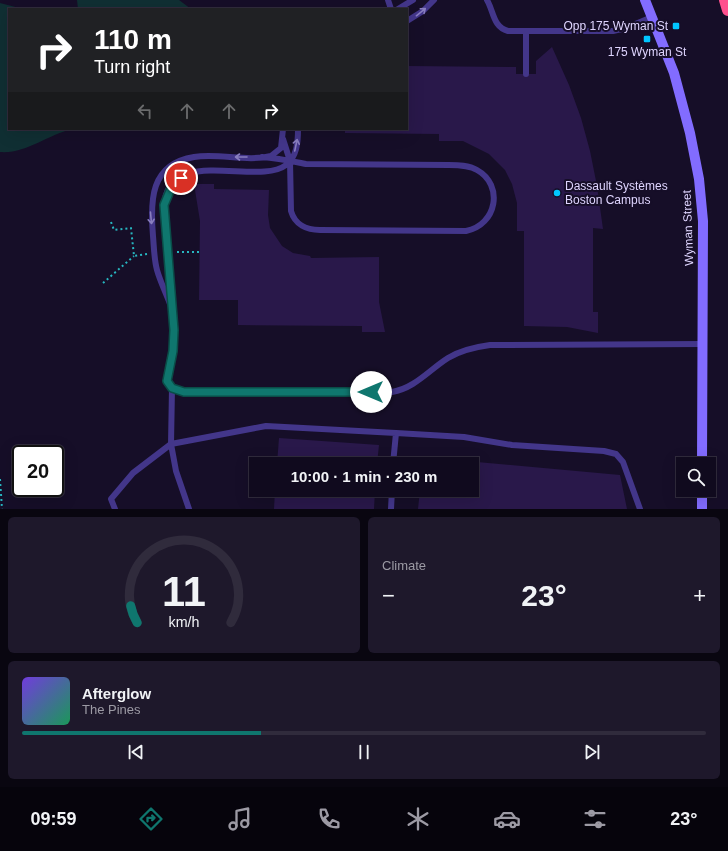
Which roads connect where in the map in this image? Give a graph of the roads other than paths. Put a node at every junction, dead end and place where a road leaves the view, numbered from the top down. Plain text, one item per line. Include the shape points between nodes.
1 (413, 0) edge
2 (434, 0) edge
3 (487, 0) edge
4 (645, 0) edge
5 (725, 0) edge
6 (400, 8) edge
7 (728, 10) edge
8 (652, 16) junction
9 (408, 20) edge
10 (526, 31) junction
11 (526, 74) dead end
12 (283, 130) edge
13 (298, 130) edge
14 (283, 138) junction
15 (262, 157) junction
16 (290, 161) junction
17 (172, 309) junction
18 (703, 344) junction
19 (172, 388) junction
20 (396, 433) junction
21 (171, 444) junction
22 (394, 457) edge
23 (702, 457) edge
24 (391, 497) edge
25 (702, 497) edge
26 (114, 509) edge
27 (189, 509) edge
28 (390, 509) edge
29 (640, 509) edge
30 (702, 509) edge

1 - 6 lane
9 -> 2 lane
3 - 10 lane via 498,26 508,31
4 - 8 main road, Wyman Street
5 - 7 highway
8 - 10 lane via 613,31
8 - 18 main road, Wyman Street via 674,73 699,179 703,221
10 - 11 lane
12 - 14 lane
16 -> 13 lane via 297,144
14 - 15 lane via 278,151 271,156
14 - 16 lane
15 - 16 lane
15 -> 17 lane via 203,156 187,159 168,169 158,181 152,197 151,210 155,254 157,270
16 - 16 lane via 292,214 301,225 309,229 466,231 482,224 493,207 494,195 490,182 481,173 469,167 312,164
16 - 17 lane via 284,167 273,170 191,172 172,186 164,208
17 - 19 lane via 174,340 167,381
18 - 19 lane via 490,345 454,354 409,387 386,393 184,392
18 - 23 main road, Wyman Street
19 - 21 lane
20 - 21 lane via 266,426
20 - 22 lane
20 - 29 lane via 464,437 512,445 616,454 623,462
21 - 26 lane via 133,473 111,499
21 - 27 lane via 176,471
24 - 28 lane
25 - 30 main road

